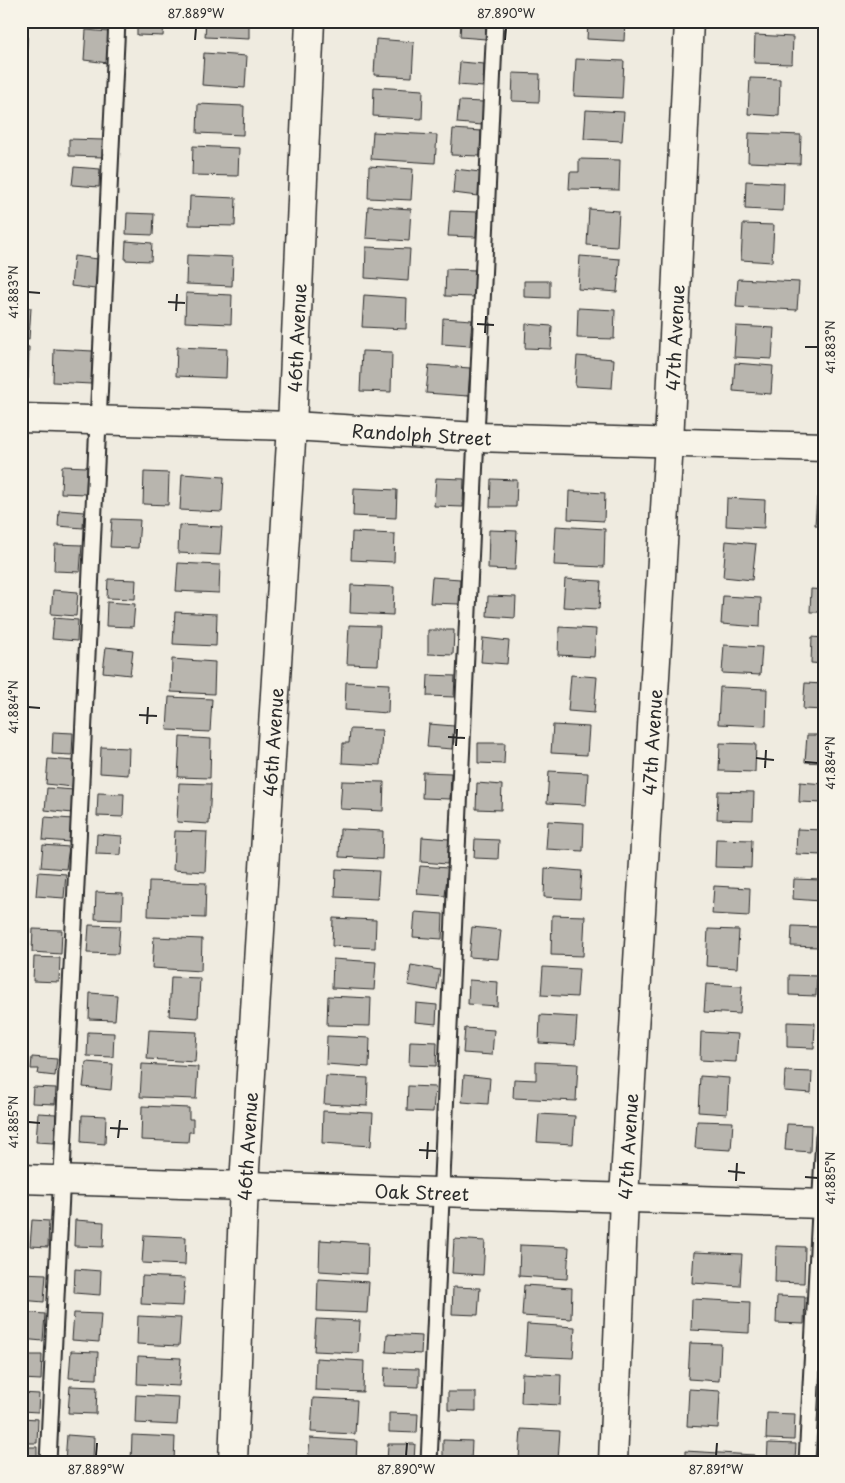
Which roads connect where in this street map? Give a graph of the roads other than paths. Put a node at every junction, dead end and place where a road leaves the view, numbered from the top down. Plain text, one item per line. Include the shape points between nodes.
1 (118, 21) edge
2 (310, 21) edge
3 (495, 21) edge
4 (689, 21) edge
5 (21, 418) edge
6 (97, 420) junction
7 (292, 426) junction
8 (477, 437) junction
9 (669, 442) junction
10 (824, 447) edge
11 (824, 1136) edge
12 (21, 1179) edge
13 (63, 1180) junction
14 (244, 1184) junction
15 (443, 1191) junction
16 (624, 1197) junction
17 (822, 1204) edge
18 (48, 1462) edge
19 (233, 1462) edge
20 (429, 1462) edge
21 (614, 1462) edge
22 (807, 1462) edge

1 - 6 lane
2 - 7 street, 46th Avenue
3 - 8 lane
4 - 9 street, 47th Avenue
5 - 6 street, Randolph Street
6 - 7 street, Randolph Street
6 - 13 lane
7 - 8 street, Randolph Street
7 - 14 street, 46th Avenue
8 - 9 street, Randolph Street
8 - 15 lane
9 - 10 street, Randolph Street
9 - 16 street, 47th Avenue
11 - 17 lane
12 - 13 street, Oak Street
13 - 14 street, Oak Street
13 - 18 lane
14 - 15 street, Oak Street
14 - 19 street, 46th Avenue
15 - 16 street, Oak Street
15 - 20 lane
16 - 17 street, Oak Street
16 - 21 street, 47th Avenue
17 - 22 lane

